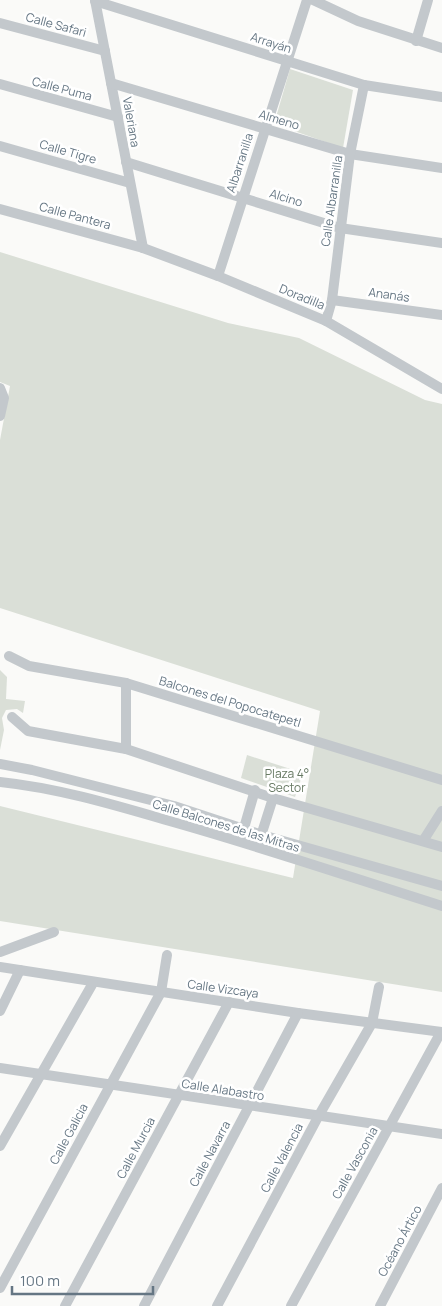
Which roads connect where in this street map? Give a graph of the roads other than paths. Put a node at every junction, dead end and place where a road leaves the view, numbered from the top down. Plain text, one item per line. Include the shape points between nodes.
1 (307, 0) edge
2 (313, 0) edge
3 (428, 0) edge
4 (95, 1) edge
5 (0, 23) edge
6 (416, 41) junction
7 (442, 48) edge
8 (105, 51) junction
9 (288, 61) junction
10 (112, 83) junction
11 (0, 84) edge
12 (364, 85) junction
13 (442, 97) edge
14 (118, 117) junction
15 (264, 129) junction
16 (0, 146) edge
17 (350, 154) junction
18 (126, 162) junction
19 (442, 168) edge
20 (130, 183) junction
21 (242, 198) junction
22 (0, 209) edge
23 (340, 228) junction
24 (442, 244) edge
25 (143, 248) junction
26 (218, 276) junction
27 (332, 300) junction
28 (442, 315) edge
29 (326, 321) junction
30 (442, 388) edge
31 (1, 389) edge
32 (0, 416) edge
33 (9, 656) dead end
34 (126, 683) junction
35 (12, 717) dead end
36 (126, 749) junction
37 (0, 764) edge
38 (442, 780) edge
39 (0, 782) edge
40 (255, 790) junction
41 (273, 798) junction
42 (174, 806) junction
43 (442, 811) edge
44 (169, 821) junction
45 (244, 830) junction
46 (262, 835) junction
47 (240, 841) junction
48 (423, 841) junction
49 (257, 847) junction
50 (442, 847) edge
51 (442, 886) edge
52 (442, 906) edge
53 (54, 932) dead end
54 (0, 952) edge
55 (167, 955) dead end
56 (0, 967) edge
57 (20, 970) junction
58 (92, 983) junction
59 (379, 987) dead end
60 (162, 992) junction
61 (229, 1002) junction
62 (0, 1011) edge
63 (298, 1013) junction
64 (372, 1023) junction
65 (441, 1032) edge
66 (0, 1068) edge
67 (41, 1073) junction
68 (111, 1084) junction
69 (179, 1096) junction
70 (250, 1106) junction
71 (318, 1117) junction
72 (390, 1126) junction
73 (442, 1134) edge
74 (0, 1146) edge
75 (442, 1188) edge
76 (0, 1288) edge
77 (65, 1306) edge
78 (144, 1306) edge
79 (217, 1306) edge
80 (291, 1306) edge
81 (380, 1306) edge

1 - 9 street, Albarranilla
2 - 6 street
3 - 6 street
4 - 8 street, Valeriana
4 - 9 street, Arrayán
5 - 8 street, Calle Safari
6 - 7 street
8 - 10 street, Valeriana
9 - 12 street, Arrayán
9 - 15 street, Albarranilla
10 - 14 street, Valeriana
10 - 15 street, Almeno
11 - 14 street, Calle Puma
12 - 13 street, Arrayán
12 - 17 street, Calle Albarranilla
14 - 18 street, Valeriana
15 - 17 street, Almeno
15 - 21 street, Albarranilla
16 - 20 street, Calle Tigre
17 - 19 street, Almeno
17 - 23 street, Calle Albarranilla
18 - 20 street, Valeriana
18 - 21 street, Alcino
20 - 25 street, Valeriana
21 - 23 street, Alcino
21 - 26 street, Albarranilla
22 - 25 street, Calle Pantera
23 - 24 street, Alcino
23 - 27 street, Calle Albarranilla
25 - 26 street, Doradilla
26 - 29 street, Doradilla
27 - 28 street, Ananás
27 - 29 street, Calle Albarranilla
29 - 30 street, Doradilla
31 - 32 street via 4,398
33 - 34 street, Balcones del Popocatepetl via 28,666
34 - 36 street
34 - 38 street, Balcones del Popocatepetl
35 - 36 street via 28,731
36 - 40 street
37 - 42 street, Calle Balcones de las Mitras
39 - 44 street, Calle Balcones de las Mitras via 89,798
40 - 41 street
40 - 45 street
41 - 46 street
41 - 48 street
42 - 44 street
42 - 45 street, Calle Balcones de las Mitras
43 - 48 street
44 - 47 street, Calle Balcones de las Mitras
45 - 46 street, Calle Balcones de las Mitras
45 - 47 street
46 - 49 street
46 - 51 street, Calle Balcones de las Mitras
47 - 49 street, Calle Balcones de las Mitras
48 - 50 street
49 - 52 street, Calle Balcones de las Mitras
53 - 54 street
55 - 60 street
56 - 57 street, Calle Vizcaya
57 - 58 street, Calle Vizcaya
57 - 62 street
58 - 60 street, Calle Vizcaya
58 - 67 street
59 - 64 street, Calle Valencia
60 - 61 street, Calle Vizcaya
60 - 68 street, Calle Galicia
61 - 63 street, Calle Vizcaya
61 - 69 street, Calle Murcia
63 - 64 street, Calle Vizcaya
63 - 70 street, Calle Navarra
64 - 65 street, Calle Vizcaya
64 - 71 street, Calle Valencia
65 - 72 street, Calle Vasconia
66 - 67 street, Calle Alabastro
67 - 68 street, Calle Alabastro
67 - 74 street
68 - 69 street, Calle Alabastro
68 - 76 street, Calle Galicia
69 - 70 street, Calle Alabastro
69 - 77 street, Calle Murcia
70 - 71 street, Calle Alabastro
70 - 78 street, Calle Navarra
71 - 72 street, Calle Alabastro
71 - 79 street, Calle Valencia
72 - 73 street, Calle Alabastro
72 - 80 street, Calle Vasconia
75 - 81 street, Océano Ártico

